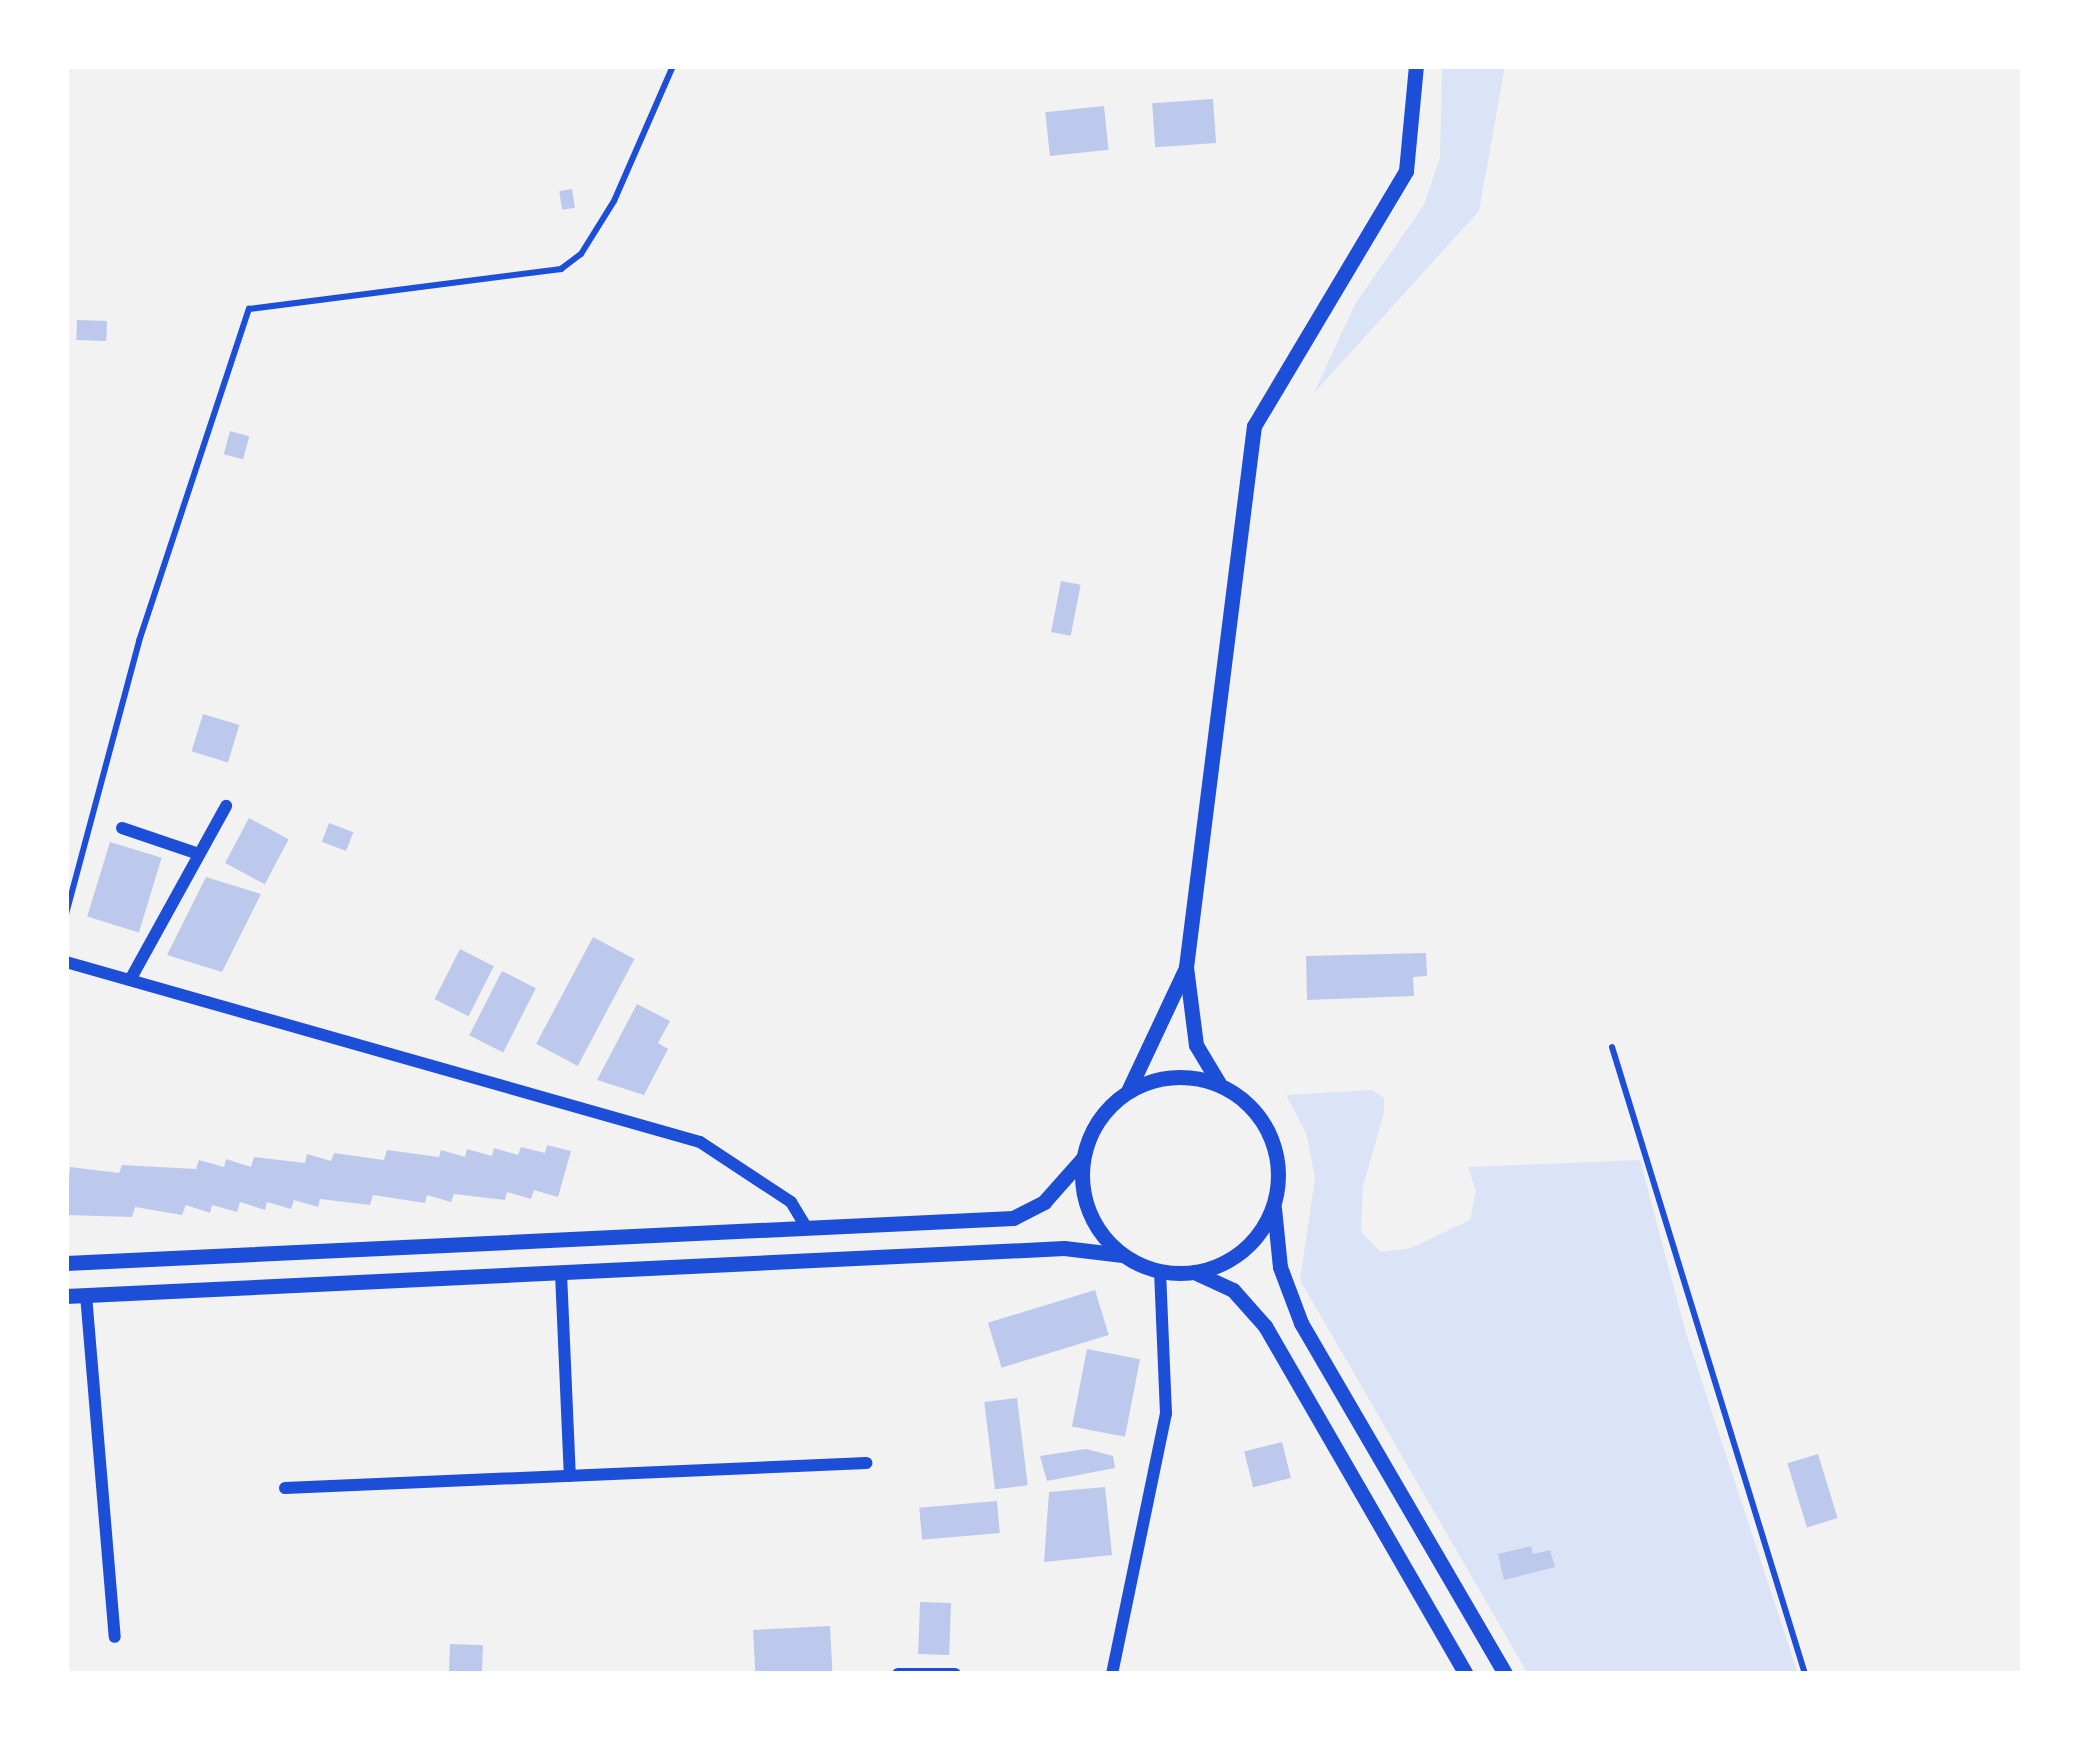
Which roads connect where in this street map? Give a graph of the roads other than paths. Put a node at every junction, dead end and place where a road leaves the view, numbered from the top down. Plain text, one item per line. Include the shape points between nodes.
1 (673, 66) edge
2 (1416, 66) edge
3 (226, 806) dead end
4 (122, 828) dead end
5 (200, 854) junction
6 (66, 914) edge
7 (66, 962) edge
8 (1186, 967) junction
9 (130, 980) junction
10 (1612, 1047) dead end
11 (1220, 1085) junction
12 (1128, 1091) junction
13 (1083, 1158) junction
14 (1273, 1205) junction
15 (806, 1226) junction
16 (1123, 1255) junction
17 (66, 1263) edge
18 (1160, 1271) junction
19 (1194, 1272) junction
20 (561, 1274) junction
21 (86, 1295) junction
22 (66, 1296) edge
23 (866, 1463) dead end
24 (570, 1476) junction
25 (285, 1489) dead end
26 (115, 1637) dead end
27 (898, 1674) edge
28 (955, 1674) edge
29 (1112, 1674) edge
30 (1466, 1674) edge
31 (1505, 1674) edge
32 (1805, 1674) edge

1 - 6 lane via 614,201 581,254 561,268 249,309 139,641
2 - 8 street via 1406,171 1254,426
3 - 5 street
4 - 5 street
5 - 9 street
7 - 9 street
8 - 11 street via 1196,1045
8 - 12 street
9 - 15 street via 700,1142 791,1202
10 - 32 lane
11 - 12 street via 1164,1078
11 - 14 street via 1253,1112 1275,1149
12 - 13 street via 1099,1120
13 - 15 street via 1044,1202 1013,1218
13 - 16 street via 1085,1202
14 - 19 street via 1243,1250
14 - 31 street via 1289,1298
15 - 17 street
16 - 18 street
16 - 20 street via 1064,1248
18 - 19 street
18 - 29 street via 1166,1414
19 - 30 street via 1233,1290 1264,1326
20 - 21 street
20 - 24 street
21 - 22 street
21 - 26 street
23 - 24 street
24 - 25 street
27 - 28 street

